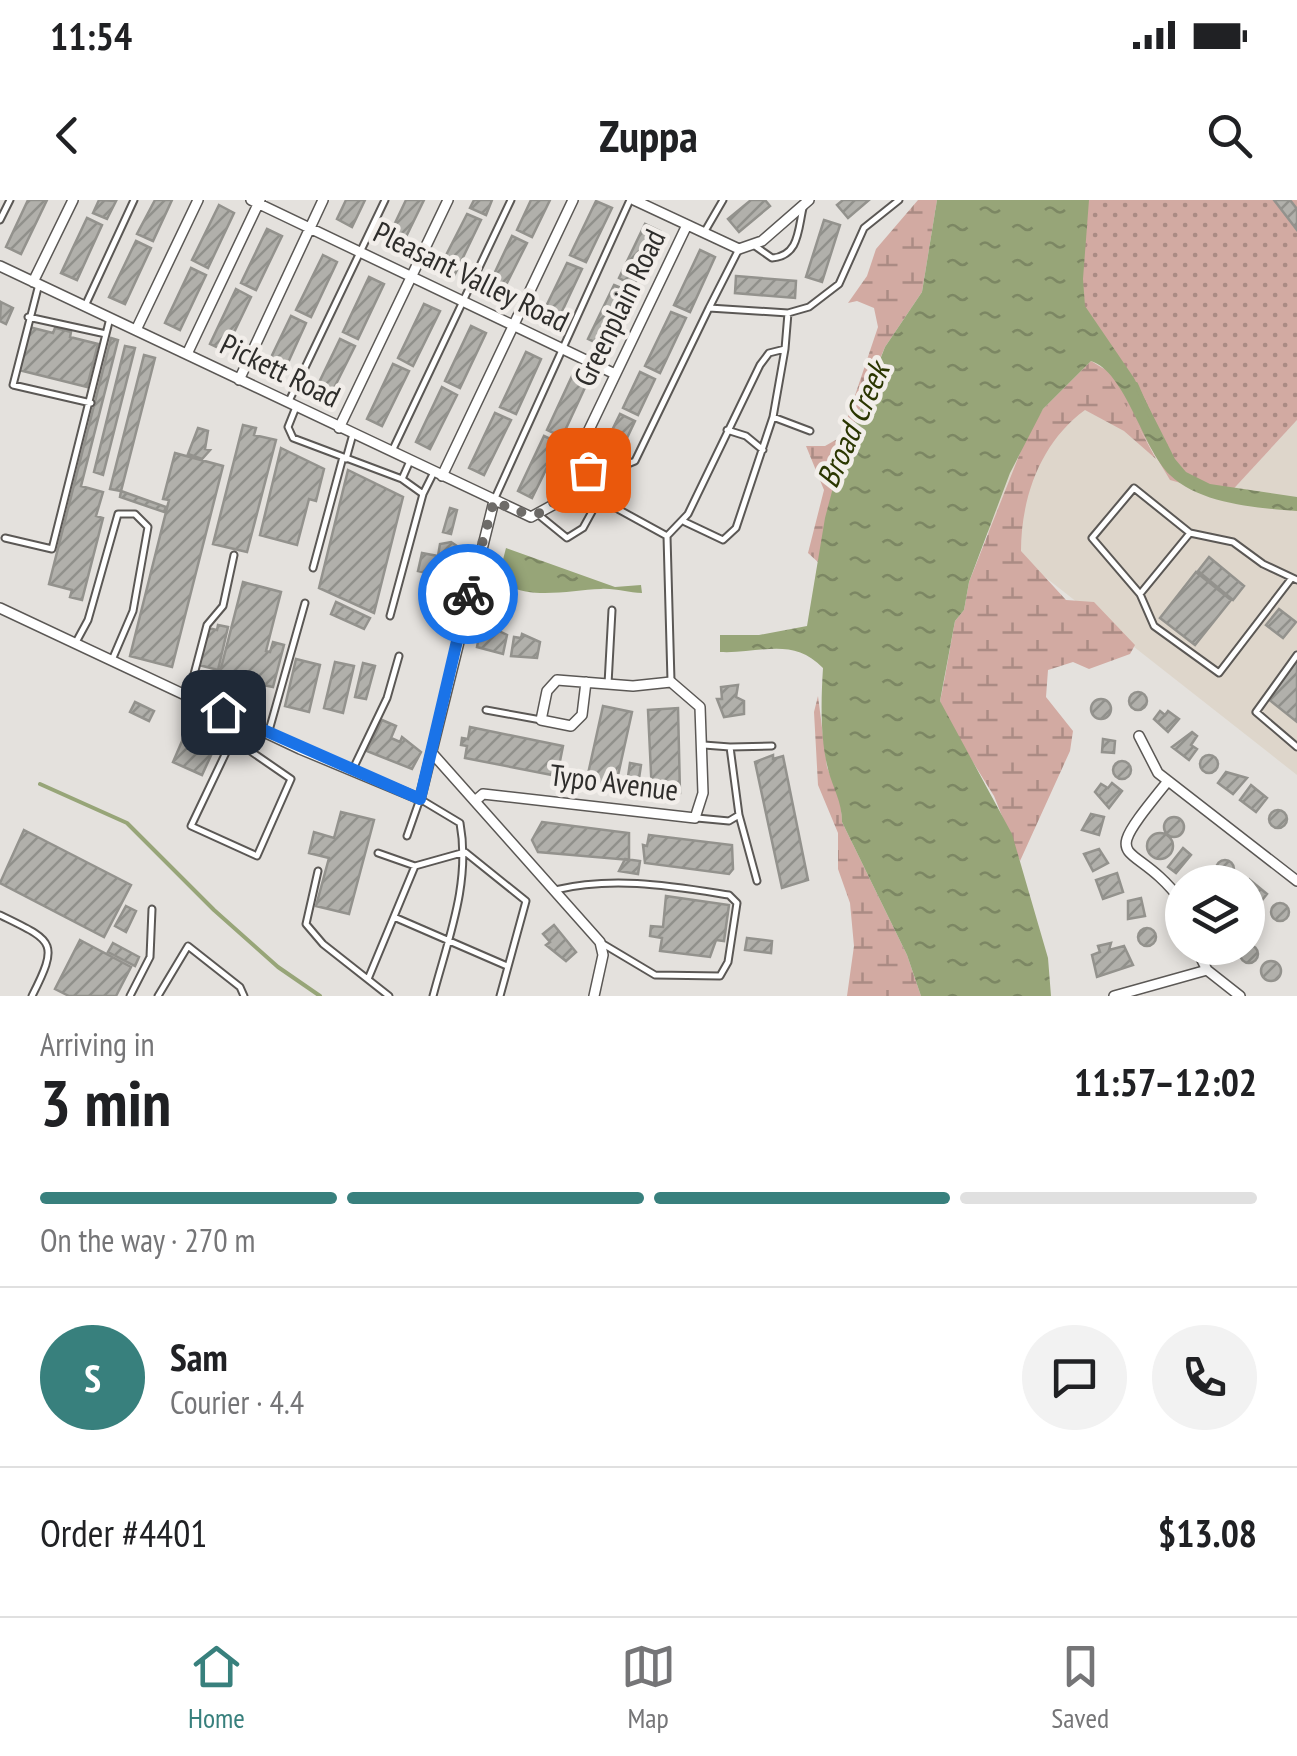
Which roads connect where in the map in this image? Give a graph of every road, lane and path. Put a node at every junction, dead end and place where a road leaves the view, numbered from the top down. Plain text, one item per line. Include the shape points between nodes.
1 (10, 200) edge
2 (73, 200) edge
3 (134, 200) edge
4 (198, 200) edge
5 (322, 200) edge
6 (386, 200) edge
7 (448, 200) edge
8 (510, 200) edge
9 (574, 200) edge
10 (632, 200) edge
11 (723, 200) edge
12 (899, 200) edge
13 (256, 201) edge
14 (806, 202) edge
15 (0, 220) edge
16 (688, 225) junction
17 (309, 228) junction
18 (704, 234) junction
19 (755, 246) junction
20 (739, 248) junction
21 (361, 252) junction
22 (0, 266) edge
23 (412, 276) junction
24 (36, 283) junction
25 (462, 301) junction
26 (85, 306) junction
27 (709, 308) junction
28 (788, 313) junction
29 (28, 317) junction
30 (110, 318) junction
31 (514, 326) junction
32 (136, 330) junction
33 (106, 334) junction
34 (562, 349) junction
35 (786, 349) junction
36 (187, 354) junction
37 (615, 374) junction
38 (240, 380) junction
39 (91, 403) junction
40 (292, 405) junction
41 (773, 417) junction
42 (339, 428) junction
43 (727, 430) junction
44 (810, 431) dead end
45 (352, 434) junction
46 (763, 450) junction
47 (391, 452) junction
48 (344, 458) junction
49 (410, 461) junction
50 (574, 462) junction
51 (438, 474) junction
52 (402, 479) junction
53 (565, 480) junction
54 (424, 494) junction
55 (599, 499) junction
56 (494, 501) junction
57 (540, 516) junction
58 (684, 522) junction
59 (1190, 533) junction
60 (668, 536) junction
61 (5, 538) dead end
62 (234, 556) dead end
63 (312, 568) dead end
64 (1294, 579) edge
65 (1140, 594) junction
66 (305, 603) dead end
67 (0, 608) edge
68 (612, 610) dead end
69 (390, 616) dead end
70 (75, 644) junction
71 (1297, 655) edge
72 (400, 656) dead end
73 (111, 661) junction
74 (586, 682) junction
75 (672, 682) junction
76 (608, 684) junction
77 (188, 697) junction
78 (486, 710) dead end
79 (541, 720) junction
80 (241, 721) junction
81 (268, 734) junction
82 (1138, 736) dead end
83 (233, 738) junction
84 (700, 746) junction
85 (772, 746) dead end
86 (1297, 746) edge
87 (730, 747) junction
88 (432, 753) junction
89 (352, 771) junction
90 (1168, 782) junction
91 (420, 799) junction
92 (475, 801) junction
93 (739, 815) junction
94 (695, 818) junction
95 (407, 836) dead end
96 (465, 852) junction
97 (378, 853) dead end
98 (415, 866) junction
99 (318, 871) dead end
100 (1297, 880) edge
101 (757, 881) dead end
102 (1165, 887) edge
103 (554, 890) junction
104 (152, 909) dead end
105 (0, 915) edge
106 (394, 917) junction
107 (447, 941) junction
108 (600, 942) junction
109 (1204, 965) edge
110 (507, 966) junction
111 (1207, 970) junction
112 (368, 979) junction
113 (32, 996) edge
114 (130, 996) edge
115 (158, 996) edge
116 (244, 996) edge
117 (389, 996) edge
118 (433, 996) edge
119 (500, 996) edge
120 (594, 996) edge
121 (1114, 996) edge
122 (1240, 996) edge

1 - 15 lane
2 - 24 street
3 - 26 lane
4 - 32 street
5 - 17 street
6 - 21 lane
7 - 23 street
8 - 25 lane
9 - 31 street
10 - 16 street
10 - 34 lane
11 - 18 lane
12 - 28 lane via 864,228 833,291
13 - 17 street, Pleasant Valley Road
13 - 36 street
14 - 19 street
14 - 19 lane via 796,244 786,256 772,258
16 - 18 street
16 - 37 street, Greenplain Road
17 - 21 street, Pleasant Valley Road
17 - 38 street
18 - 20 street
19 - 20 street
20 - 27 lane
21 - 23 street, Pleasant Valley Road
21 - 40 lane
22 - 24 street, Pickett Road
23 - 25 street, Pleasant Valley Road
23 - 42 street
24 - 26 street, Pickett Road
24 - 29 lane
25 - 31 street, Pleasant Valley Road
25 - 47 lane
26 - 30 street, Pickett Road
27 - 28 lane
27 - 50 lane via 634,462 606,472
28 - 35 lane
29 - 33 lane
29 - 39 lane via 12,385
30 - 32 street, Pickett Road
30 - 33 lane
31 - 34 street, Pleasant Valley Road
31 - 51 street
32 - 36 street, Pickett Road
33 - 39 lane
34 - 37 street, Pleasant Valley Road
34 - 56 lane
35 - 41 lane
35 - 43 lane via 769,353 760,365
36 - 38 street, Pickett Road
37 - 50 street, Greenplain Road
38 - 40 street, Pickett Road
39 - 61 lane via 52,549
40 - 42 street, Pickett Road
40 - 48 lane via 293,438
41 - 44 lane
41 - 46 lane
42 - 45 street, Pickett Road
43 - 46 lane
43 - 58 lane
45 - 47 street, Pickett Road
45 - 48 lane
46 - 58 lane via 730,538
47 - 49 street, Pickett Road
48 - 52 lane
48 - 63 lane
49 - 51 street, Pickett Road
49 - 52 lane
50 - 53 street, Greenplain Road
51 - 54 lane
51 - 56 street, Pickett Road
52 - 54 lane
53 - 55 lane
53 - 57 street, Greenplain Road
54 - 69 lane
55 - 57 lane via 583,528 567,538
55 - 60 lane
56 - 57 street, Pickett Road
56 - 88 street
58 - 60 lane
59 - 64 lane via 1232,542
59 - 65 lane
59 - 65 lane via 1134,488 1092,538
60 - 75 lane
62 - 77 lane via 223,606 207,625
64 - 65 lane via 1219,673 1154,626
66 - 81 lane
67 - 70 street
68 - 76 lane
70 - 73 street
70 - 73 lane via 118,514 136,514 148,527 133,611
71 - 86 lane via 1256,712
72 - 89 lane
73 - 77 street
74 - 76 street, Typo Avenue
74 - 79 street, Typo Avenue via 557,680 547,691
74 - 79 street, Typo Avenue via 582,715 571,726
75 - 76 street, Typo Avenue
75 - 84 street, Typo Avenue via 700,707
77 - 80 street
78 - 79 lane
80 - 81 street
80 - 83 lane
81 - 89 street
82 - 90 street
83 - 83 lane via 191,826 257,856 291,779
84 - 87 lane
84 - 94 street, Typo Avenue via 703,793
85 - 87 lane
87 - 93 lane
88 - 91 street
88 - 92 street
89 - 91 street
90 - 100 street
90 - 102 street via 1127,831 1126,847
91 - 95 lane
91 - 96 lane via 460,824
92 - 94 street, Typo Avenue via 483,794
92 - 103 street
93 - 94 lane via 729,821
93 - 101 lane
96 - 98 lane
96 - 107 lane
96 - 110 lane via 526,901
97 - 98 lane
98 - 106 lane
99 - 112 lane via 306,924
103 - 108 street
103 - 108 lane via 629,882 729,894 737,903 720,976 655,974
104 - 114 lane via 150,958
105 - 113 lane via 49,944 51,960
106 - 107 lane
106 - 112 lane
107 - 110 lane
107 - 118 lane
108 - 120 street
109 - 111 street
110 - 119 lane
111 - 121 street
111 - 122 street
112 - 117 lane
115 - 116 lane via 188,946

